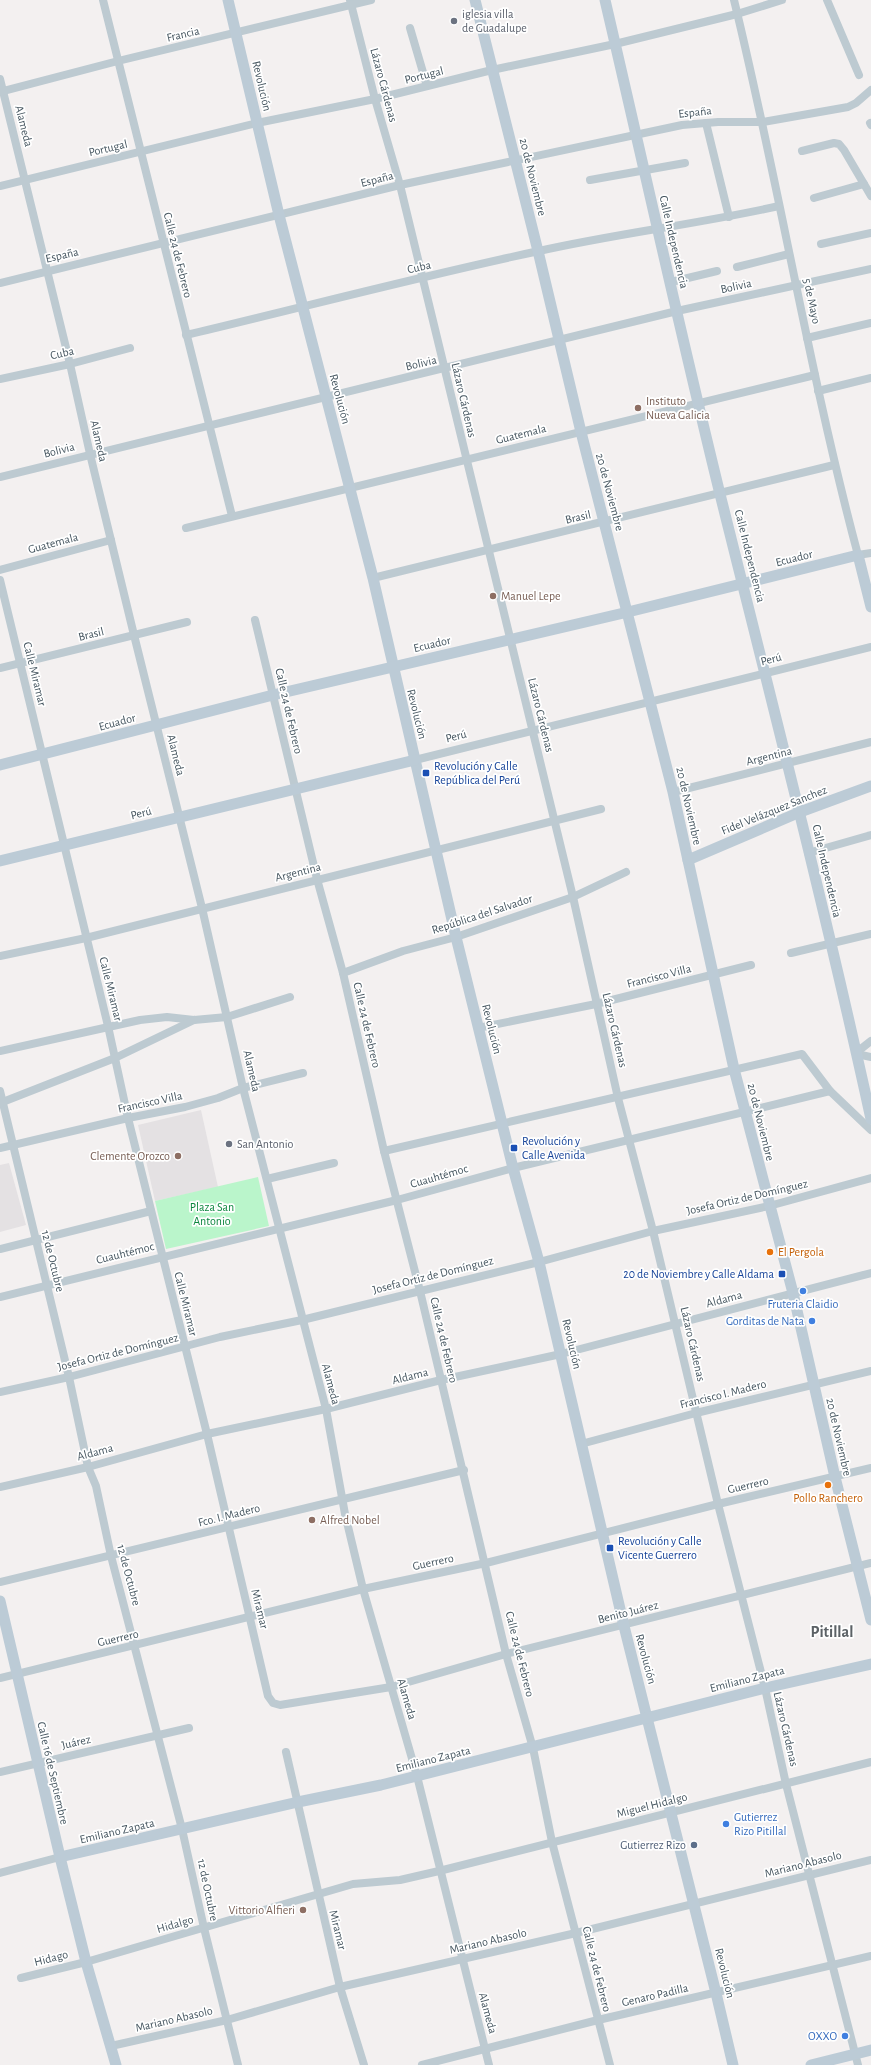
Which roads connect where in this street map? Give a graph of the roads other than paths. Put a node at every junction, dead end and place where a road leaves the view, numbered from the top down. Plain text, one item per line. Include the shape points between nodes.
1 (102, 0) edge
2 (228, 0) edge
3 (371, 0) edge
4 (475, 0) edge
5 (605, 0) edge
6 (734, 0) edge
7 (782, 0) edge
8 (827, 0) edge
9 (351, 2) edge
10 (737, 14) junction
11 (410, 28) dead end
12 (235, 34) junction
13 (615, 44) junction
14 (118, 61) junction
15 (492, 70) junction
16 (859, 75) dead end
17 (0, 79) edge
18 (427, 86) junction
19 (871, 90) edge
20 (2, 92) edge
21 (375, 99) junction
22 (257, 122) junction
23 (763, 122) junction
24 (706, 123) junction
25 (635, 135) junction
26 (802, 151) dead end
27 (140, 153) junction
28 (516, 161) junction
29 (685, 163) dead end
30 (644, 170) junction
31 (25, 180) junction
32 (590, 180) dead end
33 (864, 184) junction
34 (0, 186) edge
35 (400, 186) junction
36 (871, 196) edge
37 (814, 198) dead end
38 (779, 206) junction
39 (279, 215) junction
40 (728, 218) junction
41 (659, 228) junction
42 (871, 233) edge
43 (163, 244) junction
44 (821, 244) dead end
45 (538, 251) junction
46 (789, 254) junction
47 (737, 268) dead end
48 (871, 269) edge
49 (46, 271) junction
50 (718, 271) dead end
51 (422, 279) junction
52 (671, 282) junction
53 (0, 283) edge
54 (795, 286) junction
55 (303, 307) junction
56 (677, 311) junction
57 (871, 323) edge
58 (186, 335) junction
59 (807, 338) junction
60 (559, 341) junction
61 (130, 348) dead end
62 (70, 364) junction
63 (444, 369) junction
64 (815, 374) junction
65 (871, 378) edge
66 (0, 380) edge
67 (818, 391) junction
68 (326, 397) junction
69 (698, 403) junction
70 (209, 426) junction
71 (581, 432) junction
72 (90, 454) junction
73 (466, 460) junction
74 (834, 465) junction
75 (0, 476) edge
76 (350, 488) junction
77 (720, 492) junction
78 (232, 516) junction
79 (604, 523) junction
80 (186, 528) dead end
81 (111, 540) junction
82 (487, 550) junction
83 (871, 553) edge
84 (858, 555) junction
85 (0, 570) edge
86 (373, 578) junction
87 (0, 580) edge
88 (744, 584) junction
89 (871, 607) edge
90 (628, 612) junction
91 (255, 620) dead end
92 (187, 622) dead end
93 (134, 635) junction
94 (510, 639) junction
95 (871, 647) edge
96 (20, 663) junction
97 (392, 667) junction
98 (0, 668) edge
99 (764, 674) junction
100 (273, 695) junction
101 (650, 702) junction
102 (156, 726) junction
103 (532, 731) junction
104 (871, 742) edge
105 (43, 755) junction
106 (415, 760) junction
107 (788, 764) junction
108 (0, 765) edge
109 (871, 786) edge
110 (296, 787) junction
111 (673, 792) junction
112 (601, 809) dead end
113 (800, 812) junction
114 (180, 817) junction
115 (554, 820) junction
116 (871, 835) edge
117 (63, 846) junction
118 (436, 849) junction
119 (808, 853) junction
120 (688, 860) junction
121 (0, 861) edge
122 (626, 872) dead end
123 (318, 879) junction
124 (574, 897) junction
125 (202, 908) junction
126 (871, 934) edge
127 (456, 937) junction
128 (86, 938) junction
129 (830, 944) junction
130 (791, 953) dead end
131 (0, 956) edge
132 (751, 966) dead end
133 (343, 973) junction
134 (713, 974) junction
135 (290, 997) dead end
136 (596, 1004) junction
137 (227, 1017) junction
138 (194, 1020) junction
139 (108, 1026) junction
140 (478, 1028) junction
141 (871, 1041) edge
142 (0, 1051) edge
143 (857, 1053) junction
144 (871, 1057) edge
145 (115, 1058) junction
146 (734, 1069) junction
147 (303, 1073) dead end
148 (243, 1088) junction
149 (830, 1091) junction
150 (0, 1092) edge
151 (868, 1092) edge
152 (618, 1098) junction
153 (1, 1103) edge
154 (745, 1111) junction
155 (128, 1118) junction
156 (871, 1119) edge
157 (503, 1124) junction
158 (871, 1130) edge
159 (629, 1140) junction
160 (13, 1145) junction
161 (0, 1148) edge
162 (384, 1151) junction
163 (334, 1163) dead end
164 (513, 1168) junction
165 (871, 1178) edge
166 (267, 1179) junction
167 (397, 1200) junction
168 (769, 1206) junction
169 (151, 1211) junction
170 (279, 1229) junction
171 (653, 1230) junction
172 (35, 1240) junction
173 (0, 1249) edge
174 (161, 1257) junction
175 (539, 1262) junction
176 (871, 1273) edge
177 (46, 1285) junction
178 (420, 1291) junction
179 (793, 1293) junction
180 (0, 1297) edge
181 (302, 1320) junction
182 (676, 1324) junction
183 (184, 1347) junction
184 (561, 1354) junction
185 (871, 1371) edge
186 (69, 1377) junction
187 (442, 1380) junction
188 (814, 1384) junction
189 (0, 1392) edge
190 (198, 1403) joint
191 (326, 1409) junction
192 (696, 1412) junction
193 (207, 1434) junction
194 (581, 1444) junction
195 (88, 1467) junction
196 (871, 1468) edge
197 (464, 1470) junction
198 (835, 1477) junction
199 (0, 1487) edge
200 (343, 1499) junction
201 (718, 1504) junction
202 (228, 1528) junction
203 (602, 1534) junction
204 (111, 1556) junction
205 (486, 1563) junction
206 (871, 1563) edge
207 (857, 1566) junction
208 (0, 1582) edge
209 (363, 1589) junction
210 (741, 1594) junction
211 (0, 1601) edge
212 (250, 1618) junction
213 (871, 1620) edge
214 (624, 1626) junction
215 (136, 1646) junction
216 (506, 1654) junction
217 (871, 1664) edge
218 (17, 1674) junction
219 (0, 1678) edge
220 (391, 1687) junction
221 (765, 1688) junction
222 (648, 1718) junction
223 (189, 1728) dead end
224 (157, 1735) junction
225 (533, 1748) junction
226 (286, 1752) dead end
227 (871, 1762) edge
228 (37, 1763) junction
229 (0, 1772) edge
230 (417, 1776) junction
231 (786, 1784) junction
232 (298, 1802) junction
233 (671, 1812) junction
234 (182, 1829) junction
235 (552, 1842) junction
236 (60, 1857) junction
237 (871, 1860) edge
238 (439, 1872) junction
239 (0, 1873) edge
240 (810, 1875) junction
241 (318, 1895) junction
242 (693, 1903) junction
243 (204, 1928) junction
244 (576, 1932) junction
245 (871, 1956) edge
246 (461, 1959) junction
247 (86, 1962) junction
248 (833, 1965) junction
249 (21, 1978) dead end
250 (340, 1987) junction
251 (716, 1993) junction
252 (227, 2020) junction
253 (598, 2020) junction
254 (110, 2046) junction
255 (485, 2048) junction
256 (871, 2050) edge
257 (856, 2054) junction
258 (116, 2065) edge
259 (238, 2065) edge
260 (364, 2065) edge
261 (422, 2065) edge
262 (489, 2065) edge
263 (610, 2065) edge
264 (733, 2065) edge
265 (811, 2065) edge
266 (858, 2065) edge

1 - 14 street, Calle 24 de Febrero
2 - 12 street, Revolución
3 - 9 street, Francia
4 - 15 street, 20 de Noviembre
5 - 13 street, Calle Independencia
6 - 10 street, 5 de Mayo
7 - 10 street, Portugal
8 - 16 street
9 - 12 street, Francia
9 - 21 street, Lázaro Cárdenas
10 - 13 street, Portugal
10 - 23 street, 5 de Mayo
11 - 18 street
12 - 14 street, Francia
12 - 22 street, Revolución
13 - 15 street, Portugal
13 - 25 street, Calle Independencia
14 - 20 street, Francia
14 - 27 street, Calle 24 de Febrero
15 - 18 street, Portugal
15 - 28 street, 20 de Noviembre
17 - 20 street, Alameda
18 - 21 street, Portugal
19 - 23 street, España via 848,107
20 - 31 street, Alameda
21 - 22 street, Portugal
21 - 35 street, Lázaro Cárdenas
22 - 27 street, Portugal
22 - 39 street, Revolución
23 - 24 street, España
23 - 38 street, 5 de Mayo
24 - 25 street, España via 682,125
24 - 40 street
25 - 28 street, España
25 - 30 street, Calle Independencia
26 - 33 street via 839,144
27 - 31 street, Portugal
27 - 43 street, Calle 24 de Febrero
28 - 35 street, España
28 - 45 street, 20 de Noviembre
29 - 30 street
30 - 32 street
30 - 41 street, Calle Independencia
31 - 34 street, Portugal
31 - 49 street, Alameda
33 - 36 street
33 - 37 street
35 - 39 street, España
35 - 51 street, Lázaro Cárdenas
38 - 40 street, Cuba
38 - 46 street, 5 de Mayo
39 - 43 street, España
39 - 55 street, Revolución
40 - 41 street, Cuba
41 - 45 street, Cuba via 627,232
41 - 52 street, Calle Independencia
42 - 44 street
43 - 49 street, España
43 - 58 street, Calle 24 de Febrero
45 - 51 street, Cuba
45 - 60 street, 20 de Noviembre
46 - 47 street
46 - 54 street, 5 de Mayo
48 - 54 street, Bolivia
49 - 53 street, España
49 - 62 street, Alameda
50 - 52 street
51 - 55 street, Cuba
51 - 63 street, Lázaro Cárdenas
52 - 56 street, Calle Independencia
54 - 56 street, Bolivia
54 - 59 street, 5 de Mayo
55 - 58 street, Cuba
55 - 68 street, Revolución
56 - 60 street, Bolivia
56 - 69 street, Calle Independencia
57 - 59 street
58 - 70 street, Calle 24 de Febrero
59 - 64 street, 5 de Mayo
60 - 63 street, Bolivia
60 - 71 street, 20 de Noviembre
61 - 62 street, Cuba
62 - 66 street, Cuba
62 - 72 street, Alameda
63 - 68 street, Bolivia
63 - 73 street, Lázaro Cárdenas
64 - 67 street, 5 de Mayo
64 - 69 street, Guatemala
65 - 67 street
67 - 74 street, 5 de Mayo
68 - 70 street, Bolivia
68 - 76 street, Revolución
69 - 71 street, Guatemala
69 - 77 street, Calle Independencia
70 - 72 street, Bolivia
70 - 78 street, Calle 24 de Febrero
71 - 73 street, Guatemala
71 - 79 street, 20 de Noviembre
72 - 75 street, Bolivia
72 - 81 street, Alameda
73 - 76 street, Guatemala
73 - 82 street, Lázaro Cárdenas
74 - 77 street, Brasil
74 - 84 street, 5 de Mayo
76 - 78 street, Guatemala
76 - 86 street, Revolución
77 - 79 street, Brasil
77 - 88 street, Calle Independencia
78 - 80 street, Guatemala
79 - 82 street, Brasil
79 - 90 street, 20 de Noviembre
81 - 85 street, Guatemala
81 - 93 street, Alameda
82 - 86 street, Brasil
82 - 94 street, Lázaro Cárdenas
83 - 84 street, Ecuador
84 - 88 street, Ecuador
84 - 89 street, 5 de Mayo
86 - 97 street, Revolución
87 - 96 street, Calle Miramar
88 - 90 street, Ecuador
88 - 99 street, Calle Independencia
90 - 94 street, Ecuador
90 - 101 street, 20 de Noviembre
91 - 100 street, Calle 24 de Febrero
92 - 93 street, Brasil
93 - 96 street, Brasil
93 - 102 street, Alameda
94 - 97 street, Ecuador
94 - 103 street, Lázaro Cárdenas
95 - 99 street, Perú
96 - 98 street, Brasil
96 - 105 street, Calle Miramar
97 - 100 street, Ecuador
97 - 106 street, Revolución
99 - 101 street, Perú
99 - 107 street, Calle Independencia
100 - 102 street, Ecuador
100 - 110 street, Calle 24 de Febrero
101 - 103 street, Perú
101 - 111 street, 20 de Noviembre
102 - 105 street, Ecuador
102 - 114 street, Alameda
103 - 106 street, Perú
103 - 115 street, Lázaro Cárdenas
104 - 107 street, Argentina
105 - 108 street, Ecuador
105 - 117 street, Calle Miramar
106 - 110 street, Perú
106 - 118 street, Revolución
107 - 111 street, Argentina
107 - 113 street, Calle Independencia
109 - 113 street, Fidel Velázquez Sanchez
110 - 114 street, Perú
110 - 123 street, Calle 24 de Febrero
111 - 120 street, 20 de Noviembre
112 - 115 street, Argentina
113 - 119 street, Calle Independencia
113 - 120 street, Fidel Velázquez Sanchez
114 - 117 street, Perú
114 - 125 street, Alameda
115 - 118 street, Argentina
115 - 124 street, Lázaro Cárdenas
116 - 119 street
117 - 121 street, Perú
117 - 128 street, Calle Miramar
118 - 123 street, Argentina
118 - 127 street, Revolución
119 - 129 street, Calle Independencia
120 - 134 street, 20 de Noviembre
122 - 124 street, República del Salvador
123 - 125 street, Argentina
123 - 133 street, Calle 24 de Febrero
124 - 127 street, República del Salvador
124 - 136 street, Lázaro Cárdenas
125 - 128 street, Argentina
125 - 137 street, Alameda
126 - 129 street
127 - 133 street, República del Salvador via 403,951
127 - 140 street, Revolución
128 - 131 street, Argentina
128 - 139 street, Calle Miramar
129 - 130 street
129 - 143 street, Calle Independencia
132 - 134 street, Francisco Villa
133 - 162 street, Calle 24 de Febrero
134 - 136 street, Francisco Villa
134 - 146 street, 20 de Noviembre
135 - 137 street
136 - 140 street, Francisco Villa
136 - 152 street, Lázaro Cárdenas
137 - 138 street
137 - 148 street, Alameda
138 - 139 street via 167,1017
138 - 145 street
139 - 142 street
139 - 145 street, Calle Miramar
140 - 157 street, Revolución
141 - 143 street
143 - 144 street
143 - 151 street, Calle Independencia
145 - 153 street
145 - 155 street, Calle Miramar
146 - 149 street via 802,1054
146 - 152 street
146 - 154 street, 20 de Noviembre
147 - 148 street, Francisco Villa
148 - 155 street, Francisco Villa via 185,1107
148 - 166 street, Alameda
149 - 154 street, Cuauhtémoc
149 - 158 street
150 - 153 street, 12 de Octubre
151 - 156 street, Calle Independencia
152 - 157 street
152 - 159 street, Lázaro Cárdenas
153 - 160 street, 12 de Octubre
154 - 159 street, Cuauhtémoc
154 - 168 street, 20 de Noviembre
155 - 160 street, Francisco Villa
155 - 169 street, Calle Miramar
157 - 162 street
157 - 164 street, Revolución
159 - 164 street, Cuauhtémoc
159 - 171 street, Lázaro Cárdenas
160 - 161 street, Francisco Villa
160 - 172 street, 12 de Octubre
162 - 167 street, Calle 24 de Febrero
163 - 166 street
164 - 167 street, Cuauhtémoc
164 - 175 street, Revolución
165 - 168 street, Josefa Ortiz de Domínguez
166 - 170 street, Alameda
167 - 170 street, Cuauhtémoc
167 - 178 street, Calle 24 de Febrero
168 - 171 street, Josefa Ortiz de Domínguez
168 - 179 street, 20 de Noviembre
169 - 172 street
169 - 174 street, Calle Miramar
170 - 174 street, Cuauhtémoc
170 - 181 street, Alameda
171 - 175 street, Josefa Ortiz de Domínguez
171 - 182 street, Lázaro Cárdenas
172 - 173 street
172 - 177 street, 12 de Octubre
174 - 177 street, Cuauhtémoc
174 - 183 street, Calle Miramar
175 - 178 street, Josefa Ortiz de Domínguez
175 - 184 street, Revolución
176 - 179 street, Aldama
177 - 180 street, Cuauhtémoc
177 - 186 street, 12 de Octubre
178 - 181 street, Josefa Ortiz de Domínguez
178 - 187 street, Calle 24 de Febrero
179 - 182 street, Aldama
179 - 188 street, 20 de Noviembre
181 - 183 street, Josefa Ortiz de Domínguez
181 - 191 street, Alameda
182 - 184 street, Aldama
182 - 192 street, Lázaro Cárdenas
183 - 186 street, Josefa Ortiz de Domínguez
183 - 190 street, Calle Miramar
184 - 187 street, Aldama
184 - 194 street, Revolución
185 - 188 street, Francisco I. Madero
186 - 189 street, Josefa Ortiz de Domínguez
186 - 195 street, 12 de Octubre
187 - 191 street, Aldama
187 - 197 street, Calle 24 de Febrero
188 - 192 street, Francisco I. Madero
188 - 198 street, 20 de Noviembre
190 - 193 street, Miramar
191 - 193 street, Aldama
191 - 200 street, Alameda
192 - 194 street, Francisco I. Madero
192 - 201 street, Lázaro Cárdenas
193 - 195 street, Aldama
193 - 202 street, Miramar
194 - 203 street, Revolución
195 - 199 street, Aldama
195 - 204 street, 12 de Octubre via 96,1486
196 - 198 street, Guerrero
197 - 200 street, Fco. I. Madero
197 - 205 street, Calle 24 de Febrero
198 - 201 street, Guerrero
198 - 207 street, 20 de Noviembre
200 - 202 street, Fco. I. Madero
200 - 209 street, Alameda
201 - 203 street, Guerrero
201 - 210 street, Lázaro Cárdenas
202 - 204 street, Fco. I. Madero
202 - 212 street, Miramar
203 - 205 street, Guerrero
203 - 214 street, Revolución
204 - 208 street, Fco. I. Madero
204 - 215 street, 12 de Octubre
205 - 209 street, Guerrero
205 - 216 street, Calle 24 de Febrero
206 - 207 street, Benito Juárez
207 - 210 street, Benito Juárez
207 - 213 street, 20 de Noviembre
209 - 212 street, Guerrero
209 - 220 street, Alameda
210 - 214 street, Benito Juárez
210 - 221 street, Lázaro Cárdenas
211 - 218 street, Calle 16 de Septiembre
212 - 215 street, Guerrero
212 - 220 street, Miramar via 268,1696 276,1705
214 - 216 street, Benito Juárez
214 - 222 street, Revolución
215 - 218 street, Guerrero
215 - 224 street, 12 de Octubre
216 - 220 street, Benito Juárez
216 - 225 street, Calle 24 de Febrero
217 - 221 street, Emiliano Zapata
218 - 219 street, Guerrero
218 - 228 street, Calle 16 de Septiembre
220 - 230 street, Alameda
221 - 222 street, Emiliano Zapata
221 - 231 street, Lázaro Cárdenas
222 - 225 street, Emiliano Zapata
222 - 233 street, Revolución
223 - 224 street, Juárez
224 - 228 street, Juárez
224 - 234 street, 12 de Octubre
225 - 230 street, Emiliano Zapata
225 - 235 street, Calle 24 de Febrero
226 - 232 street, Miramar
227 - 231 street, Miguel Hidalgo
228 - 229 street, Juárez
228 - 236 street, Calle 16 de Septiembre
230 - 232 street, Emiliano Zapata
230 - 238 street, Alameda
231 - 233 street, Miguel Hidalgo
231 - 240 street, Lázaro Cárdenas
232 - 234 street, Emiliano Zapata
232 - 241 street, Miramar
233 - 235 street, Miguel Hidalgo
233 - 242 street, Revolución
234 - 236 street, Emiliano Zapata
234 - 243 street, 12 de Octubre
235 - 238 street, Miguel Hidalgo
235 - 244 street, Calle 24 de Febrero
236 - 239 street, Emiliano Zapata
236 - 247 street, Calle 16 de Septiembre
237 - 240 street, Mariano Abasolo
238 - 241 street, Hidalgo via 400,1880 352,1884
238 - 246 street, Alameda
240 - 242 street, Mariano Abasolo
240 - 248 street, Lázaro Cárdenas
241 - 243 street, Hidalgo
241 - 250 street, Miramar
242 - 244 street, Mariano Abasolo
242 - 251 street, Revolución
243 - 247 street, Hidalgo
243 - 252 street, 12 de Octubre
244 - 246 street, Mariano Abasolo
244 - 253 street, Calle 24 de Febrero
245 - 248 street, Genaro Padilla
246 - 250 street, Mariano Abasolo
246 - 255 street, Alameda
247 - 249 street, Hidago
247 - 254 street, Calle 16 de Septiembre
248 - 251 street, Genaro Padilla
248 - 257 street, Lázaro Cárdenas
250 - 252 street, Mariano Abasolo
250 - 260 street, Miramar
251 - 253 street, Genaro Padilla
251 - 264 street, Revolución
252 - 254 street, Mariano Abasolo
252 - 259 street, 12 de Octubre
253 - 255 street, Genaro Padilla
253 - 263 street, Calle 24 de Febrero
254 - 258 street, Calle 16 de Septiembre
255 - 261 street, Genaro Padilla
255 - 262 street, Alameda
256 - 257 street
257 - 265 street
257 - 266 street, Lázaro Cárdenas

